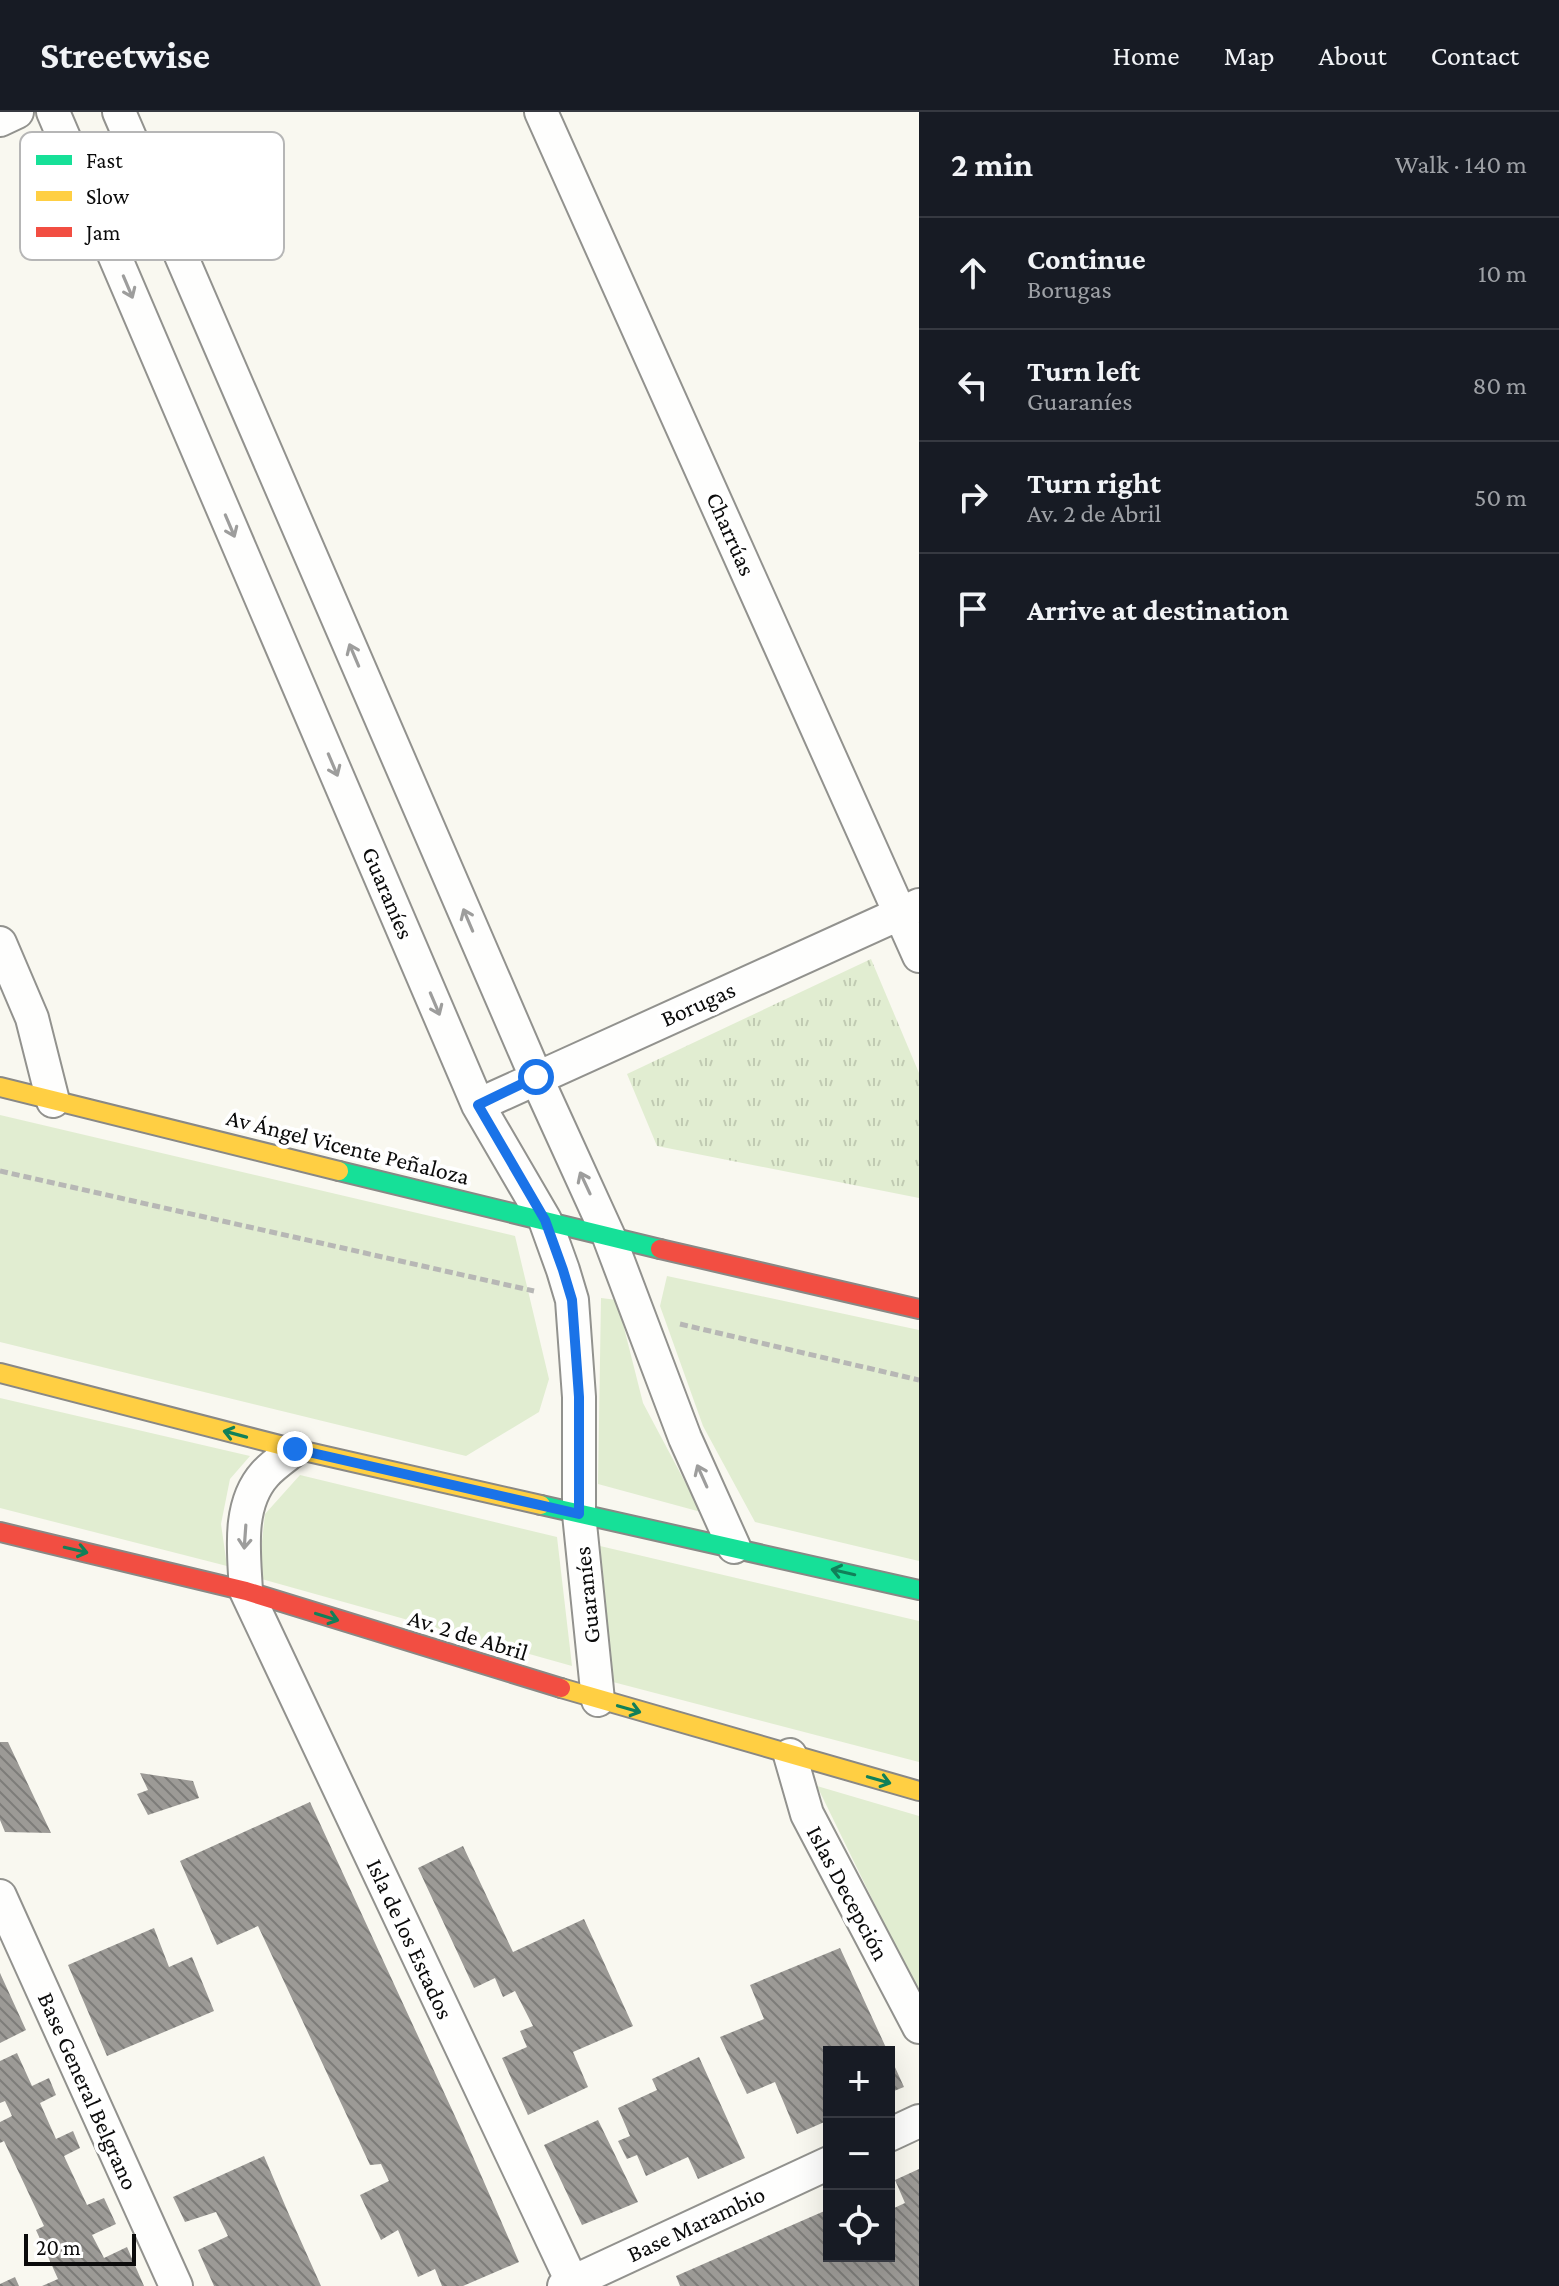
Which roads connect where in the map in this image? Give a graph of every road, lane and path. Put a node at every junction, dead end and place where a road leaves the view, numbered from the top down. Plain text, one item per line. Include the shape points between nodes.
1 (17, 112) edge
2 (53, 112) edge
3 (119, 112) edge
4 (541, 112) edge
5 (0, 120) edge
6 (62, 132) edge
7 (128, 132) edge
8 (116, 260) edge
9 (183, 260) edge
10 (910, 909) edge
11 (0, 943) edge
12 (919, 956) edge
13 (536, 1077) junction
14 (0, 1087) edge
15 (53, 1101) junction
16 (478, 1105) junction
17 (0, 1171) edge
18 (545, 1220) junction
19 (609, 1237) junction
20 (572, 1300) junction
21 (919, 1309) edge
22 (637, 1315) junction
23 (0, 1373) edge
24 (919, 1380) edge
25 (295, 1449) junction
26 (579, 1514) junction
27 (0, 1532) edge
28 (734, 1547) junction
29 (919, 1590) edge
30 (246, 1591) junction
31 (598, 1700) junction
32 (790, 1755) junction
33 (919, 1791) edge
34 (0, 1896) edge
35 (919, 2027) edge
36 (919, 2121) edge
37 (895, 2132) edge
38 (823, 2166) edge
39 (570, 2285) edge
40 (176, 2286) edge

1 - 5 street
2 -> 6 street, Guaraníes
7 -> 3 street
4 - 10 street, Charrúas
8 -> 16 street, Guaraníes
13 -> 9 street
10 - 12 street, Charrúas
10 - 13 street, Borugas
11 - 15 street via 32,1018
13 - 16 street, Borugas
19 -> 13 street
14 - 15 main road, Av Ángel Vicente Peñaloza
15 - 18 main road, Av Ángel Vicente Peñaloza
16 - 18 street, Guaraníes
17 - 20 path
18 - 19 main road, Av Ángel Vicente Peñaloza
18 - 20 street, Guaraníes
19 - 21 main road, Av Ángel Vicente Peñaloza
19 - 22 street
20 - 26 street, Guaraníes
22 - 24 path
28 -> 22 street
25 -> 23 main road
25 - 26 main road
25 -> 30 street via 265,1474 250,1497 243,1535
26 - 28 main road
26 - 31 street, Guaraníes
27 -> 30 main road, Av. 2 de Abril
29 -> 28 main road
30 -> 31 main road, Av. 2 de Abril
30 - 39 street, Isla de los Estados
31 -> 32 main road, Av. 2 de Abril
32 -> 33 main road, Av. 2 de Abril
32 - 35 street, Islas Decepción via 807,1814
34 - 40 street, Base General Belgrano
36 - 37 street
38 - 39 street, Base Marambio

